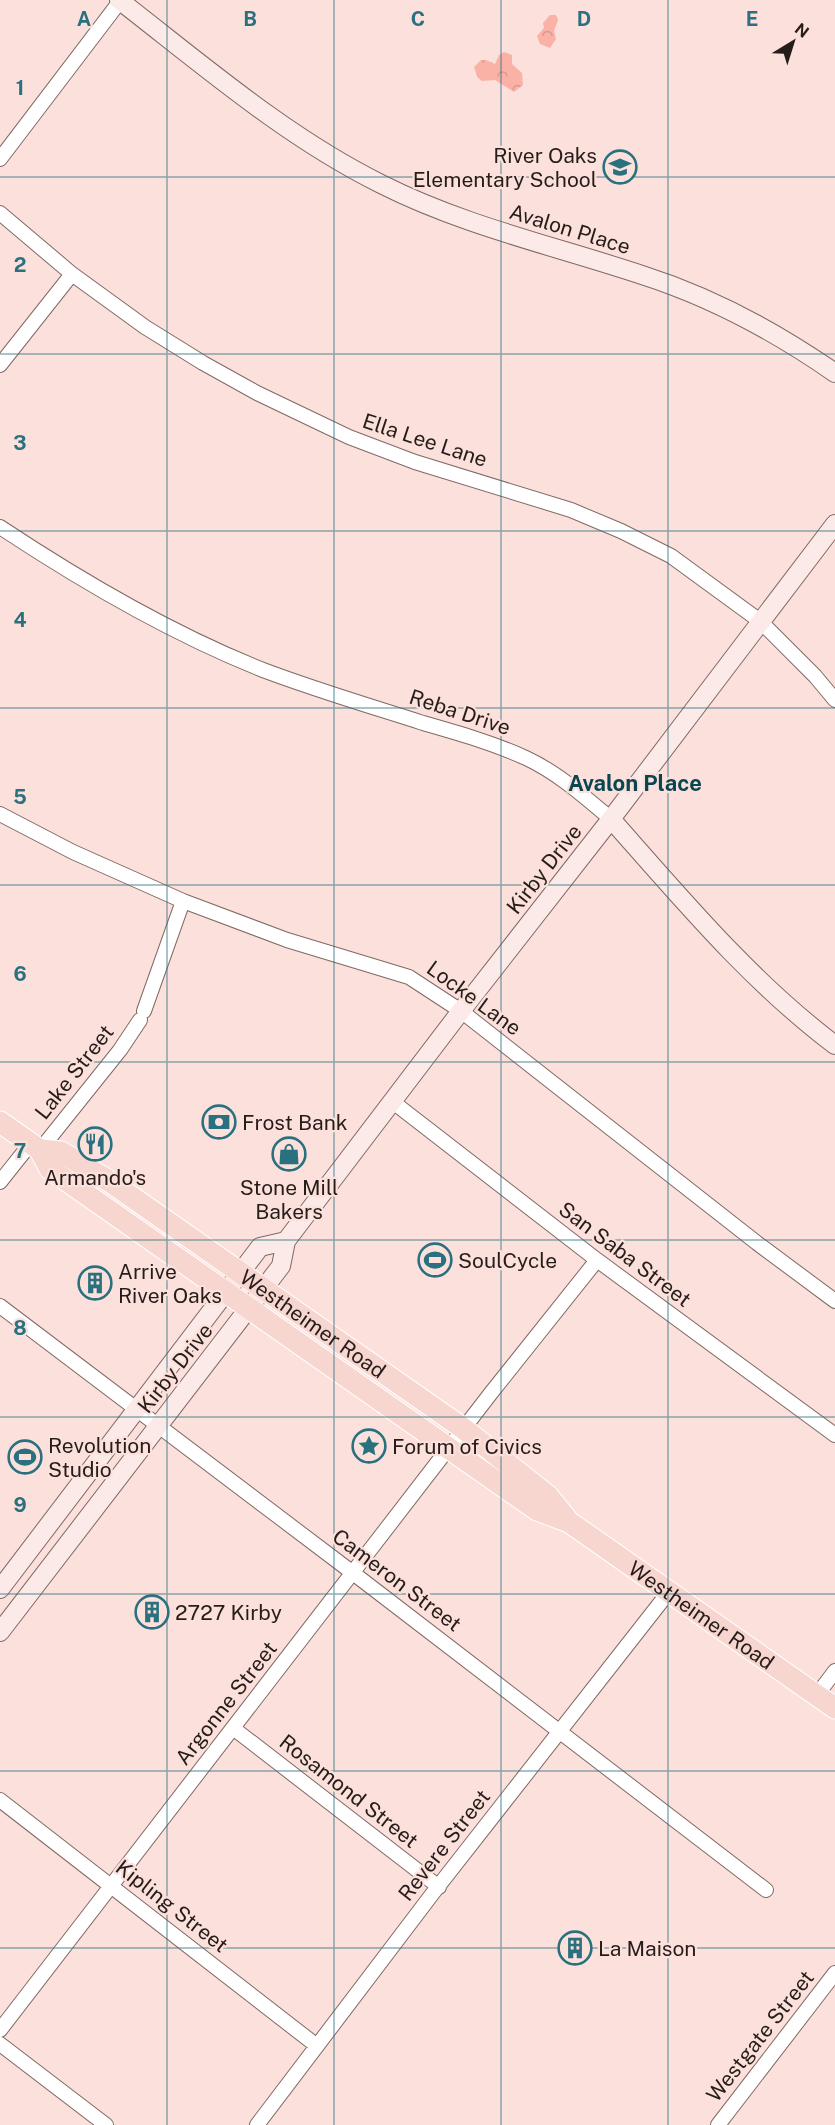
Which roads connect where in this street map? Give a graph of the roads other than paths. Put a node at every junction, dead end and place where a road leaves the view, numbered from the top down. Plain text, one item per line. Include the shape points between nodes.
1 (120, 0) edge
2 (0, 159) edge
3 (0, 213) edge
4 (72, 274) junction
5 (0, 365) edge
6 (835, 373) edge
7 (835, 524) edge
8 (0, 526) edge
9 (760, 621) junction
10 (835, 700) edge
11 (0, 814) edge
12 (611, 819) junction
13 (183, 901) junction
14 (461, 1011) junction
15 (835, 1045) edge
16 (393, 1102) junction
17 (0, 1122) edge
18 (35, 1146) junction
19 (0, 1182) edge
20 (286, 1241) junction
21 (597, 1260) junction
22 (240, 1272) junction
23 (264, 1289) junction
24 (226, 1292) junction
25 (835, 1301) edge
26 (0, 1306) edge
27 (249, 1308) junction
28 (136, 1409) junction
29 (159, 1426) junction
30 (464, 1429) junction
31 (835, 1435) edge
32 (449, 1448) junction
33 (569, 1522) junction
34 (353, 1573) junction
35 (0, 1589) edge
36 (668, 1593) junction
37 (0, 1632) edge
38 (835, 1671) edge
39 (817, 1695) junction
40 (835, 1708) edge
41 (233, 1728) junction
42 (560, 1731) junction
43 (0, 1800) edge
44 (112, 1886) junction
45 (439, 1887) junction
46 (766, 1890) dead end
47 (835, 1973) edge
48 (0, 2030) edge
49 (0, 2044) edge
50 (317, 2046) junction
51 (106, 2125) edge
52 (256, 2125) edge
53 (718, 2125) edge

1 - 2 street
1 - 6 main road, Avalon Place via 270,116 322,152 382,185 497,231 643,275 697,296 801,349
3 - 4 street, Ella Lee Lane
4 - 5 street
4 - 9 street, Ella Lee Lane via 145,327 299,415 415,462 543,500 621,531 671,556
7 - 9 main road, Kirby Drive
8 - 12 street, Reba Drive via 71,574 168,627 262,669 528,759 575,788
9 - 10 street, Ella Lee Lane
9 - 12 main road, Kirby Drive
11 - 13 street, Locke Lane
12 - 14 main road, Kirby Drive
12 - 15 main road, Reba Drive via 698,918 782,1001
13 - 14 street, Locke Lane via 287,940 409,977
13 - 18 street, Lake Street via 142,1016 120,1050
14 - 16 main road, Kirby Drive
14 - 25 street, Locke Lane
16 - 20 main road, Kirby Drive
16 - 21 street, San Saba Street
17 - 18 main road, Westheimer Road
18 - 19 street, Lake Street
18 - 22 main road, Westheimer Road via 61,1152 80,1163
18 - 24 main road, Westheimer Road via 50,1169
20 - 22 main road, Kirby Drive via 260,1247
20 - 23 main road, Kirby Drive via 281,1266
21 - 30 street, Argonne Street
21 - 31 street, San Saba Street
22 - 23 main road, Westheimer Road
22 - 24 main road, Kirby Drive
23 - 27 main road, Kirby Drive
23 - 30 main road, Westheimer Road
24 - 27 main road, Westheimer Road
24 - 28 main road, Kirby Drive
26 - 28 street, Cameron Street
27 - 29 main road, Kirby Drive
27 - 32 main road, Westheimer Road
28 - 29 street, Cameron Street
28 - 35 main road, Kirby Drive
29 - 34 street, Cameron Street
29 - 37 main road, Kirby Drive
30 - 32 street, Argonne Street
30 - 33 main road, Westheimer Road via 548,1496
32 - 33 main road, Westheimer Road via 537,1510
32 - 34 street, Argonne Street
33 - 36 main road, Westheimer Road
34 - 41 street, Argonne Street
34 - 42 street, Cameron Street
36 - 39 main road, Westheimer Road
36 - 42 street, Revere Street
38 - 39 street
39 - 40 main road, Westheimer Road
41 - 44 street, Argonne Street
41 - 45 street, Rosamond Street
42 - 45 street, Revere Street
42 - 46 street, Cameron Street
43 - 44 street, Kipling Street
44 - 48 street, Argonne Street
44 - 50 street, Kipling Street
45 - 50 street, Revere Street
47 - 53 street, Westgate Street
49 - 51 street
50 - 52 street, Revere Street

